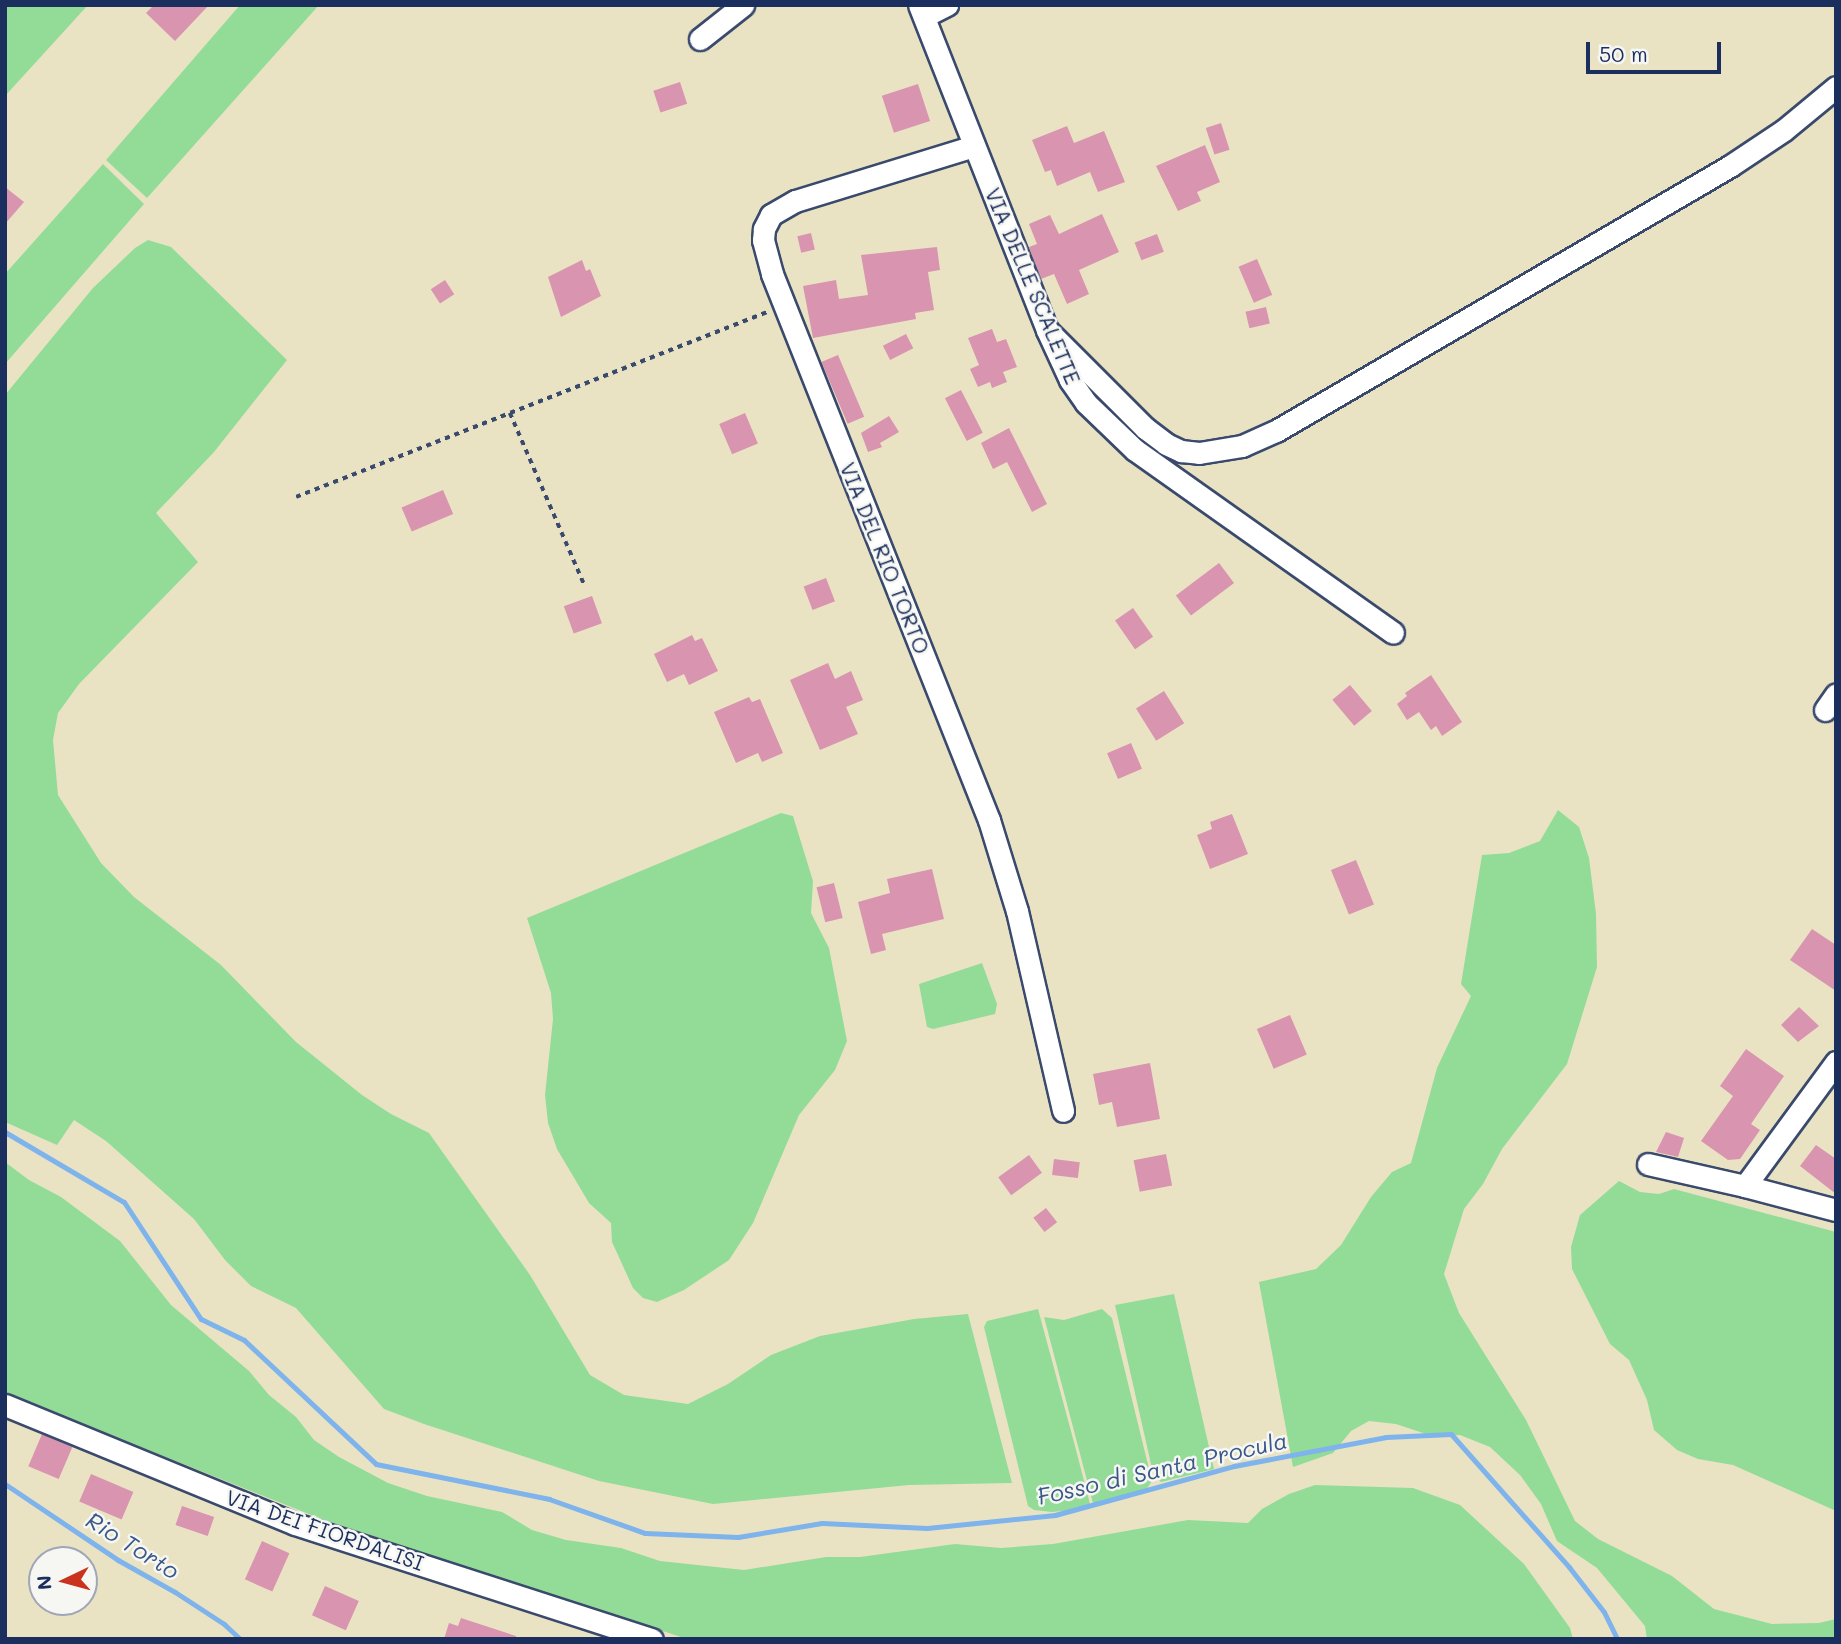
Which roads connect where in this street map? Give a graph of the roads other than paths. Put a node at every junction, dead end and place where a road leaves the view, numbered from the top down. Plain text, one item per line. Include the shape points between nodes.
1 (743, 5) edge
2 (947, 5) edge
3 (922, 11) edge
4 (700, 40) dead end
5 (1836, 87) edge
6 (974, 146) junction
7 (1047, 330) junction
8 (1393, 633) dead end
9 (1836, 1062) edge
10 (1063, 1111) dead end
11 (1648, 1164) dead end
12 (1745, 1186) junction
13 (1836, 1210) edge
14 (5, 1405) edge
15 (652, 1639) edge

1 - 4 street
2 - 3 street
3 - 6 street, VIA DELLE SCALETTE
5 - 7 street via 1730,166 1276,431 1242,446 1199,453 1166,444
6 - 7 street, VIA DELLE SCALETTE
6 - 10 street, VIA DEL RIO TORTO via 805,198 774,212 763,240 784,306 989,820 1017,911
7 - 8 street, VIA DELLE SCALETTE via 1075,387 1115,434
9 - 12 street
11 - 12 street
12 - 13 street
14 - 15 street, VIA DEI FIORDALISI via 295,1524

